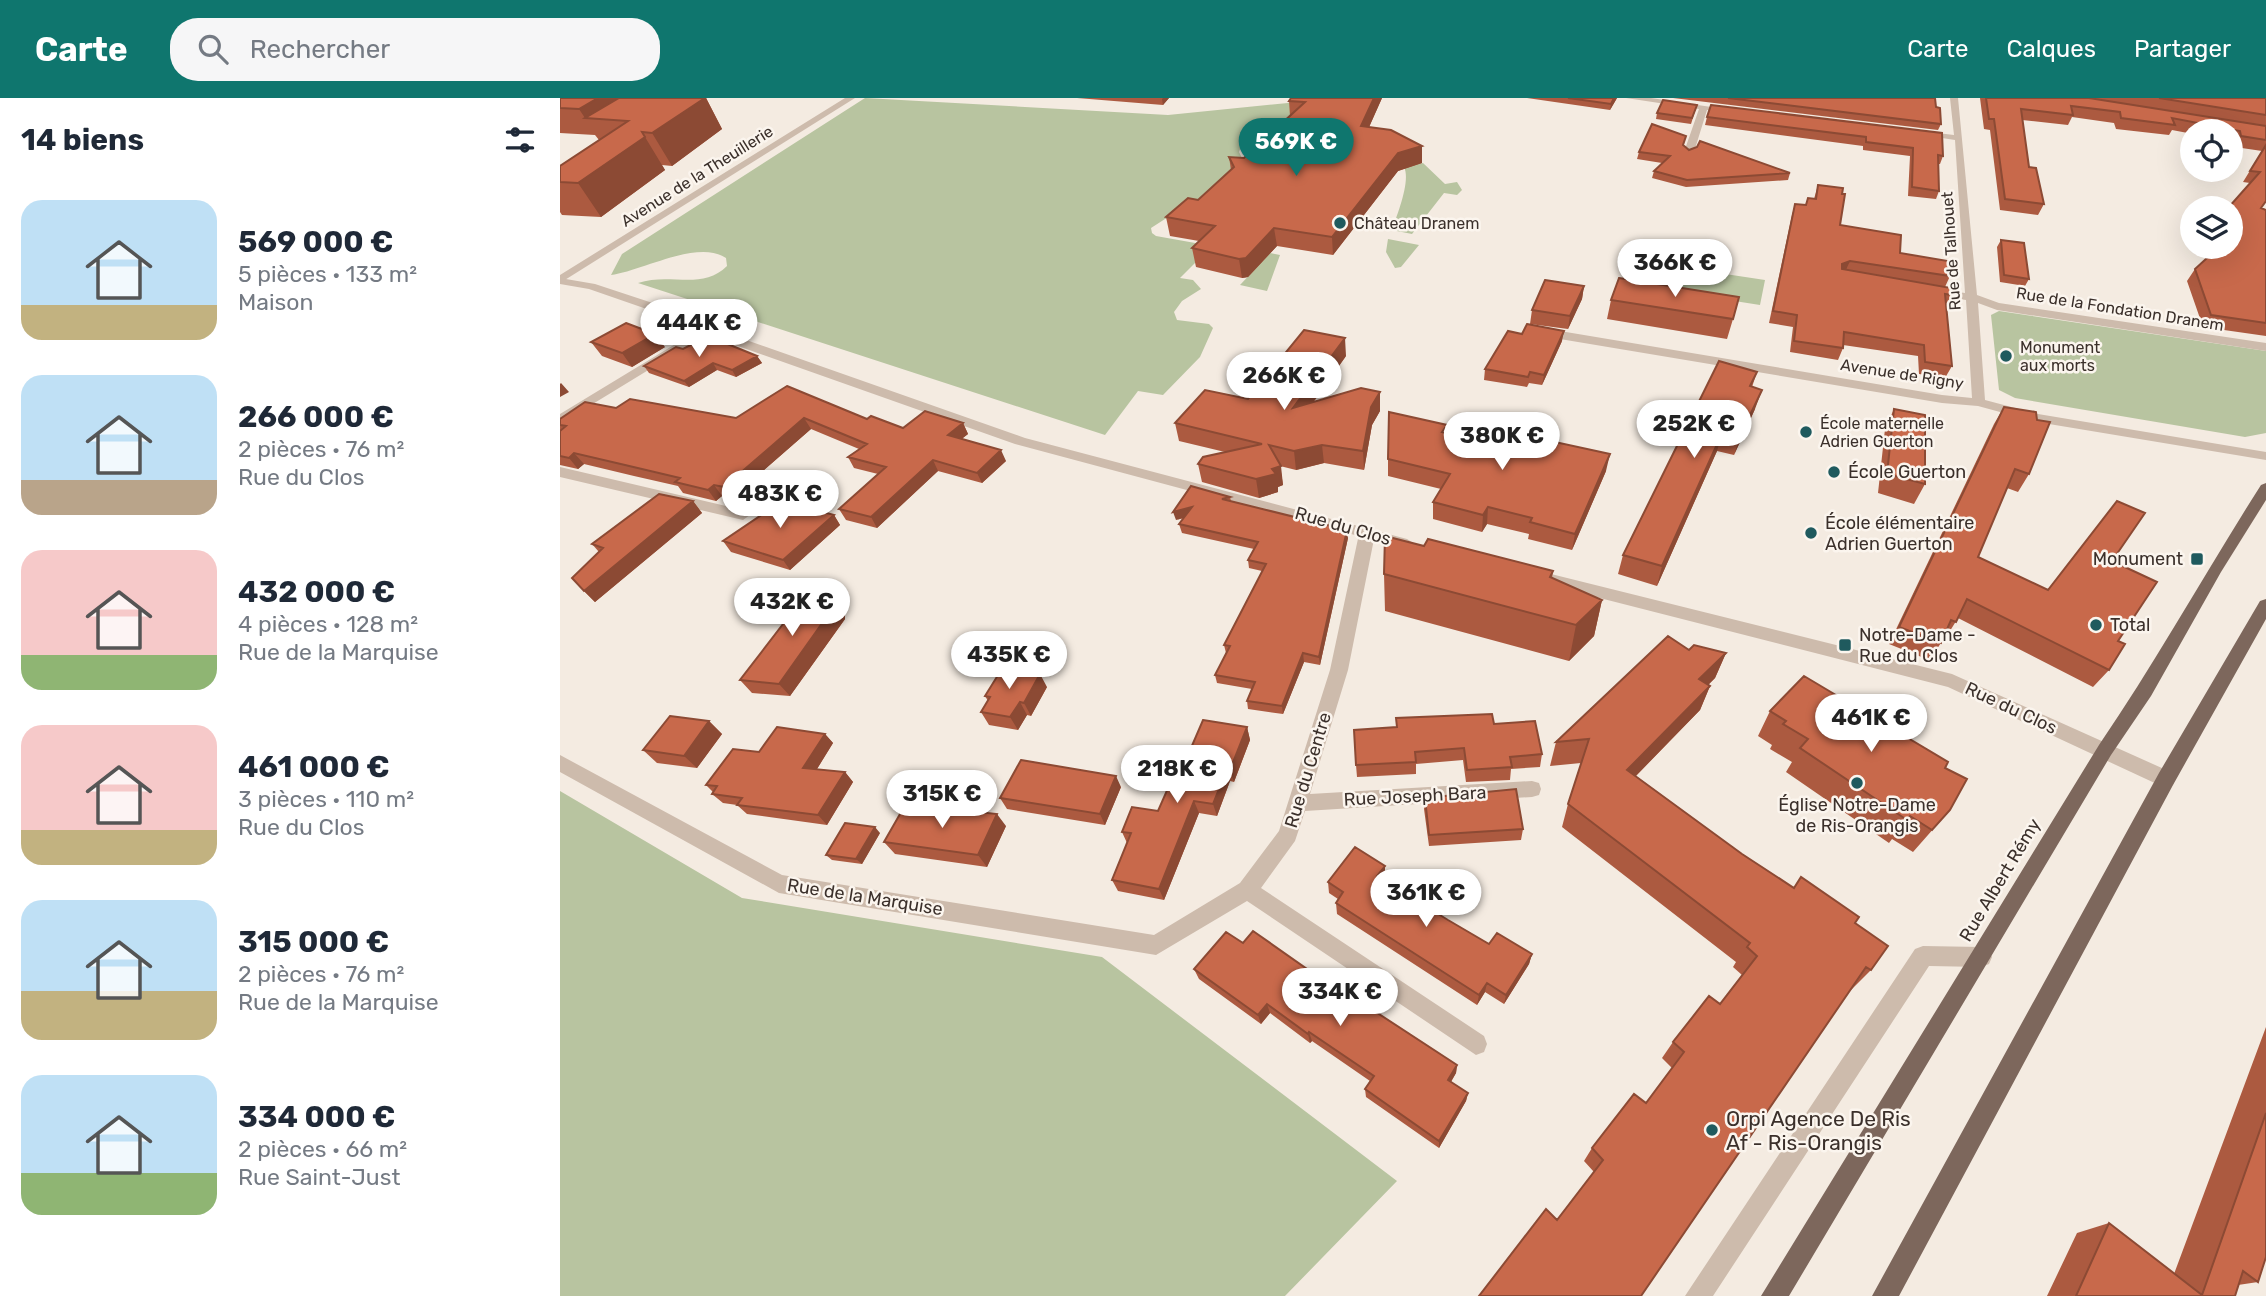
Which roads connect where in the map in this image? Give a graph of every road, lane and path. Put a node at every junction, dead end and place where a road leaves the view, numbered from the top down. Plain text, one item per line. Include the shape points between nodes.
1 (852, 98) edge
2 (1630, 98) edge
3 (1954, 98) edge
4 (1648, 99) edge
5 (1704, 107) junction
6 (1744, 112) edge
7 (1905, 132) edge
8 (1959, 138) junction
9 (1689, 152) edge
10 (560, 280) edge
11 (1920, 289) edge
12 (1970, 297) junction
13 (705, 330) junction
14 (1532, 330) edge
15 (2266, 347) edge
16 (1979, 402) junction
17 (560, 420) edge
18 (2266, 456) edge
19 (560, 472) edge
20 (2266, 488) edge
21 (743, 515) dead end
22 (1367, 534) junction
23 (1420, 547) edge
24 (1528, 575) edge
25 (2266, 605) edge
26 (2105, 750) junction
27 (560, 763) edge
28 (2166, 779) junction
29 (1532, 789) dead end
30 (1298, 803) junction
31 (1247, 890) junction
32 (1156, 945) joint
33 (1981, 957) junction
34 (1476, 1044) dead end
35 (1698, 1296) edge
36 (1774, 1296) edge
37 (1885, 1296) edge

1 - 10 street, Avenue de la Theuillerie
2 - 4 street
3 - 8 street, Rue de Talhouet
4 - 5 street
5 - 6 street
5 - 9 street
7 - 8 street
8 - 12 street, Rue de Talhouet
10 - 13 street, Rue du Clos via 691,320
11 - 12 street, Rue de la Fondation Dranem
12 - 15 street, Rue de la Fondation Dranem via 1997,306
12 - 16 street, Rue de Talhouet
13 - 17 street
13 - 22 street, Rue du Clos via 1020,441
14 - 16 street, Avenue de Rigny via 1942,400
16 - 18 street, Avenue de Rigny via 2037,418
19 - 21 street
20 - 26 main road, Rue Albert Rémy via 2146,691
22 - 23 street, Rue du Clos
22 - 30 street, Rue du Centre via 1339,670
24 - 26 street, Rue du Clos via 1952,681
25 - 28 main road
26 - 28 street, Rue du Clos
26 - 33 main road, Rue Albert Rémy
27 - 32 street, Rue de la Marquise via 779,884
28 - 37 main road
29 - 30 street, Rue Joseph Bara
30 - 31 street, Rue du Centre via 1288,835
31 - 32 street, Rue du Centre
31 - 34 street
33 - 35 street via 1923,956
33 - 36 main road, Rue Albert Rémy

